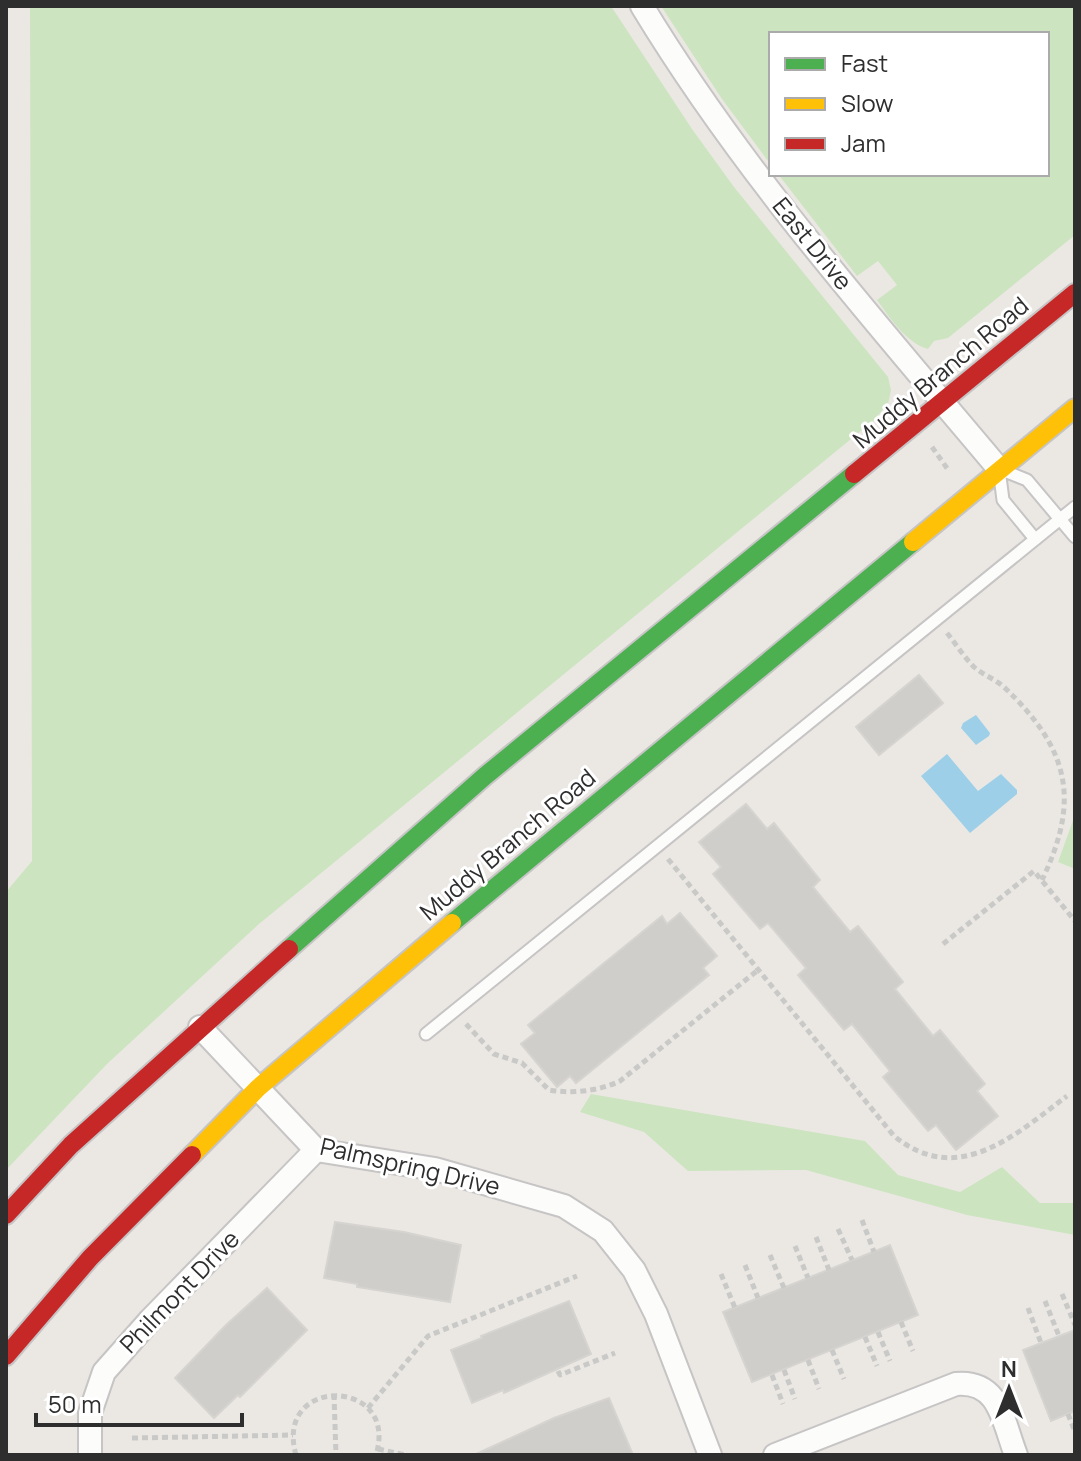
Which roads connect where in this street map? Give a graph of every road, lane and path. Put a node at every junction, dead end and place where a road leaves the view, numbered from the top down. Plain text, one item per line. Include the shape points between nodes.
1 (642, 6) edge
2 (1075, 293) edge
3 (944, 403) junction
4 (1075, 408) edge
5 (929, 443) dead end
6 (999, 469) junction
7 (949, 471) dead end
8 (1075, 507) edge
9 (1060, 519) junction
10 (1075, 537) edge
11 (1035, 539) junction
12 (947, 633) dead end
13 (1072, 788) dead end
14 (1069, 823) dead end
15 (658, 846) junction
16 (1042, 880) junction
17 (1075, 921) edge
18 (943, 944) dead end
19 (758, 970) junction
20 (455, 1010) junction
21 (200, 1027) junction
22 (426, 1034) dead end
23 (258, 1088) junction
24 (1067, 1096) dead end
25 (316, 1150) junction
26 (6, 1215) edge
27 (862, 1220) dead end
28 (838, 1229) dead end
29 (816, 1237) dead end
30 (795, 1246) dead end
31 (874, 1252) dead end
32 (770, 1255) dead end
33 (852, 1260) dead end
34 (745, 1265) dead end
35 (829, 1270) dead end
36 (721, 1274) dead end
37 (577, 1276) dead end
38 (808, 1278) dead end
39 (784, 1288) dead end
40 (1062, 1294) dead end
41 (758, 1298) dead end
42 (1045, 1301) dead end
43 (735, 1308) dead end
44 (1028, 1308) dead end
45 (901, 1322) dead end
46 (1075, 1325) edge
47 (878, 1332) dead end
48 (1059, 1336) dead end
49 (865, 1337) dead end
50 (1041, 1343) dead end
51 (832, 1350) dead end
52 (913, 1351) dead end
53 (615, 1353) dead end
54 (6, 1356) edge
55 (808, 1360) dead end
56 (890, 1361) dead end
57 (877, 1366) dead end
58 (784, 1370) dead end
59 (558, 1371) dead end
60 (772, 1375) dead end
61 (844, 1379) dead end
62 (819, 1389) dead end
63 (334, 1394) junction
64 (795, 1399) dead end
65 (783, 1404) dead end
66 (368, 1408) junction
67 (1068, 1414) dead end
68 (1075, 1432) edge
69 (293, 1435) junction
70 (132, 1438) dead end
71 (377, 1452) edge
72 (90, 1455) edge
73 (296, 1455) edge
74 (336, 1455) edge
75 (406, 1455) edge
76 (710, 1455) edge
77 (775, 1455) edge
78 (1016, 1455) edge

1 - 3 street, East Drive via 726,134
2 - 3 main road, Muddy Branch Road
3 - 6 street, East Drive
3 - 21 main road, Muddy Branch Road via 485,776
4 - 6 main road, Muddy Branch Road
5 - 7 path
6 - 9 lane via 1027,480
6 - 11 lane via 1003,500
6 - 23 main road, Muddy Branch Road
8 - 9 lane
9 - 10 lane
9 - 11 lane
11 - 15 lane
12 - 13 path via 972,665 1005,688 1049,738
14 - 16 path
15 - 19 path
15 - 20 lane
16 - 17 path
16 - 18 path via 1034,871
19 - 20 path via 605,1088 549,1090 522,1063 494,1054
19 - 24 path via 894,1136 920,1151 954,1157 990,1150
20 - 22 lane
21 - 23 street, Palmspring Drive
21 - 26 main road, Muddy Branch Road via 71,1145
23 - 25 street, Palmspring Drive
23 - 54 main road, Muddy Branch Road via 90,1258
25 - 72 street, Philmont Drive via 104,1372 90,1413
25 - 76 street, Palmspring Drive via 450,1173 564,1206 603,1231 634,1270 656,1314
27 - 31 path
28 - 33 path
29 - 35 path
30 - 38 path
32 - 39 path
34 - 41 path
36 - 43 path
37 - 66 path via 428,1336
40 - 46 path
42 - 48 path
44 - 50 path
45 - 52 path
47 - 56 path
49 - 57 path
51 - 61 path
53 - 59 path via 560,1375
55 - 62 path
58 - 64 path
60 - 65 path
63 - 66 path
63 - 69 path via 308,1405
63 - 74 path
66 - 71 path via 378,1425
67 - 68 path
69 - 70 path
69 - 73 path
71 - 75 path
77 - 78 street via 968,1383 980,1385 995,1401

